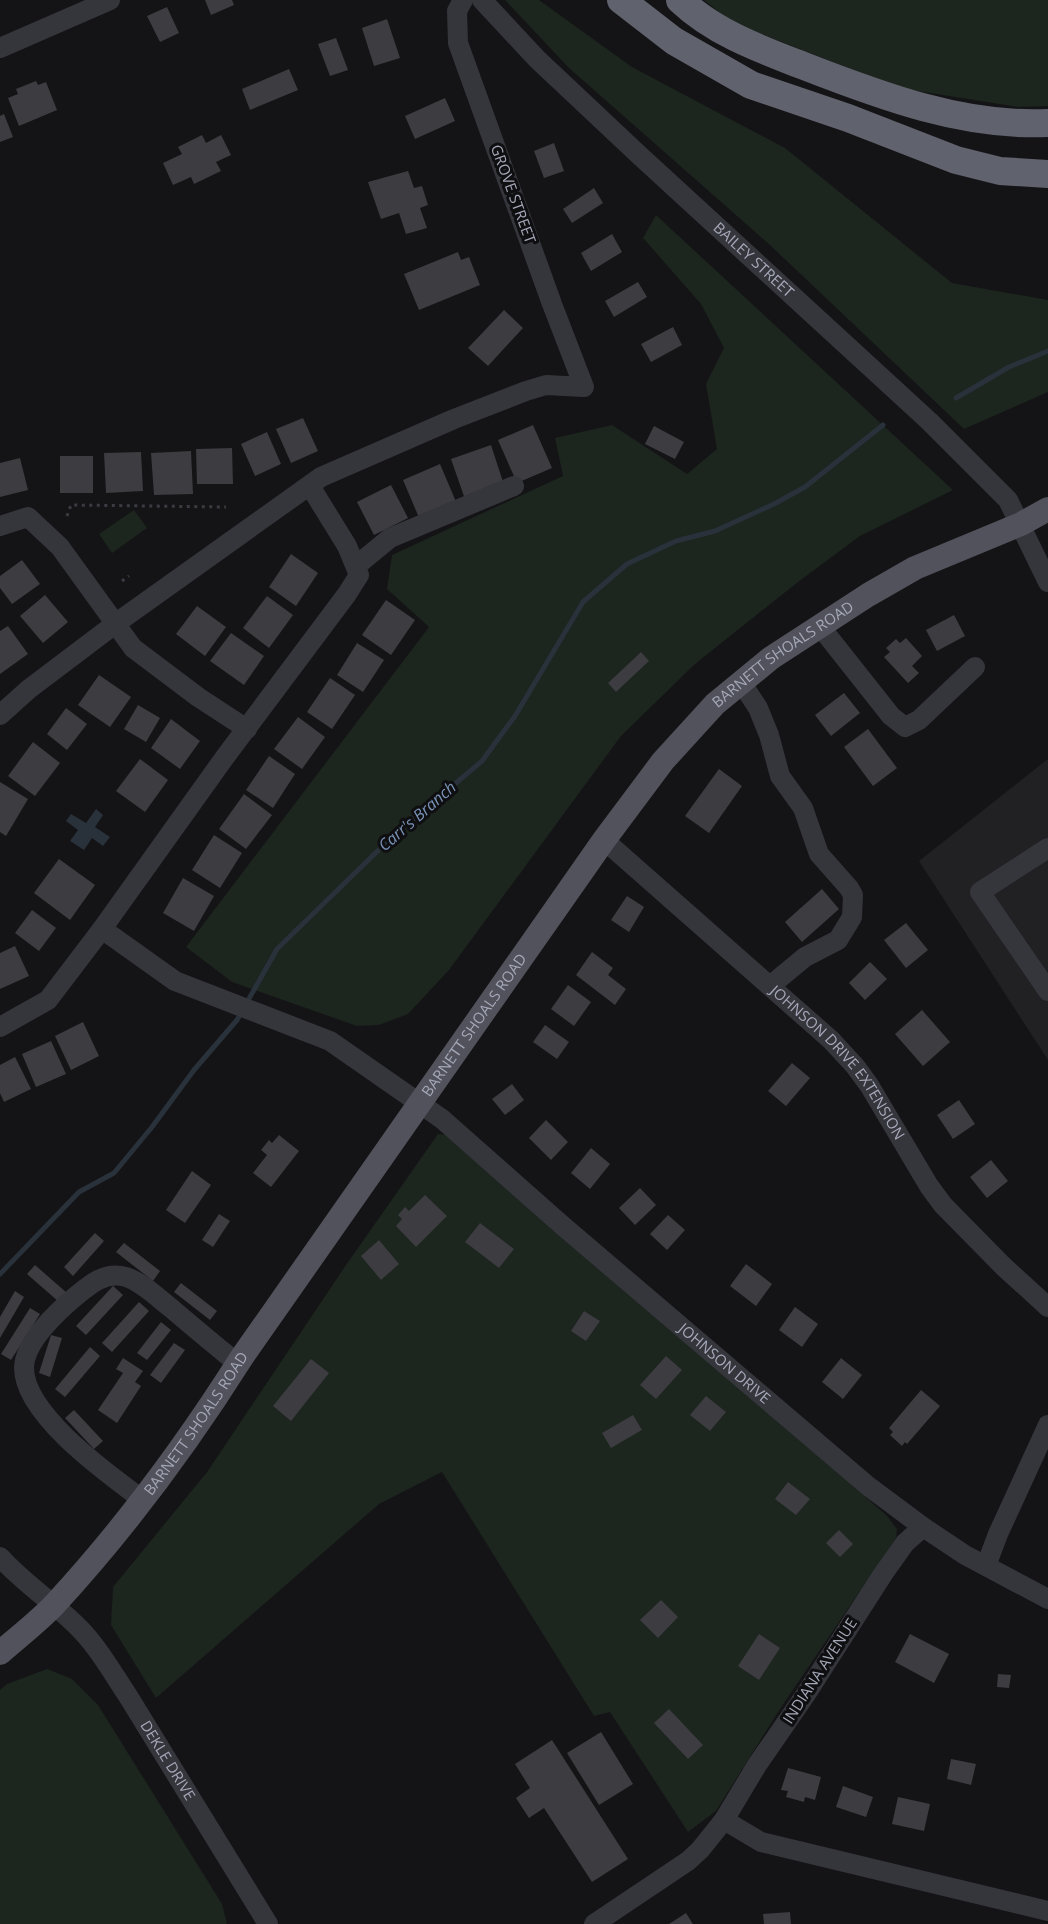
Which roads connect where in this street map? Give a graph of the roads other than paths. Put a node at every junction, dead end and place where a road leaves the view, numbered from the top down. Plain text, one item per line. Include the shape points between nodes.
1 (110, 0) edge
2 (463, 0) edge
3 (482, 0) edge
4 (621, 0) edge
5 (680, 0) edge
6 (0, 48) edge
7 (1048, 123) edge
8 (1048, 174) edge
9 (310, 486) junction
10 (514, 486) dead end
11 (1048, 509) edge
12 (1021, 524) junction
13 (0, 526) edge
14 (356, 566) junction
15 (1048, 582) edge
16 (115, 624) junction
17 (819, 625) junction
18 (975, 667) dead end
19 (741, 682) junction
20 (0, 715) edge
21 (247, 729) junction
22 (604, 840) junction
23 (1048, 848) edge
24 (102, 929) junction
25 (770, 986) junction
26 (1048, 991) edge
27 (0, 1027) edge
28 (421, 1103) junction
29 (1048, 1307) edge
30 (238, 1364) junction
31 (1048, 1425) edge
32 (143, 1500) junction
33 (923, 1527) junction
34 (0, 1557) edge
35 (986, 1566) junction
36 (1048, 1599) edge
37 (54, 1605) junction
38 (0, 1653) edge
39 (724, 1820) junction
40 (1048, 1911) edge
41 (268, 1924) edge
42 (594, 1924) edge

1 - 6 street
2 - 9 street, GROVE STREET via 457,11 458,43 584,387 546,385 526,391 321,477
3 - 12 street, BAILEY STREET via 604,123 929,421 1008,500
4 - 8 highway via 674,41 751,85 956,160 1000,171
5 - 7 highway via 741,41 848,83 931,109 994,122
9 - 14 street
9 - 16 street
10 - 14 street via 390,538
11 - 12 main road, BARNETT SHOALS ROAD
12 - 15 street, BAILEY STREET
12 - 17 main road, BARNETT SHOALS ROAD via 915,568
13 - 16 street via 28,517 60,547
14 - 21 street via 359,575 347,594
16 - 20 street
16 - 21 street via 133,648
17 - 18 street via 891,716 905,727 919,720
17 - 19 main road, BARNETT SHOALS ROAD
19 - 22 main road, BARNETT SHOALS ROAD via 715,704 663,761
19 - 25 street via 758,708 780,776 803,808 819,854 853,895 852,917 838,940 805,957
21 - 24 street
22 - 25 street, JOHNSON DRIVE EXTENSION
22 - 28 main road, BARNETT SHOALS ROAD
23 - 26 street via 980,892
24 - 27 street via 48,1000
24 - 28 street, JOHNSON DRIVE via 175,981 330,1041
25 - 29 street, JOHNSON DRIVE EXTENSION via 855,1066 943,1204
28 - 30 main road, BARNETT SHOALS ROAD
28 - 33 street, JOHNSON DRIVE via 802,1431
30 - 32 main road, BARNETT SHOALS ROAD
30 - 32 street via 148,1290 126,1277 105,1276 89,1285 53,1316 33,1342 24,1366 27,1388 45,1415 92,1461
31 - 35 street
32 - 37 main road, BARNETT SHOALS ROAD
33 - 35 street, JOHNSON DRIVE
33 - 39 street, INDIANA AVENUE via 905,1543 883,1574
34 - 37 street, DEKLE DRIVE
35 - 36 street, JOHNSON DRIVE
37 - 38 main road, BARNETT SHOALS ROAD
37 - 41 street, DEKLE DRIVE via 78,1626 128,1696
39 - 40 street via 761,1842
39 - 42 street, INDIANA AVENUE via 688,1861

